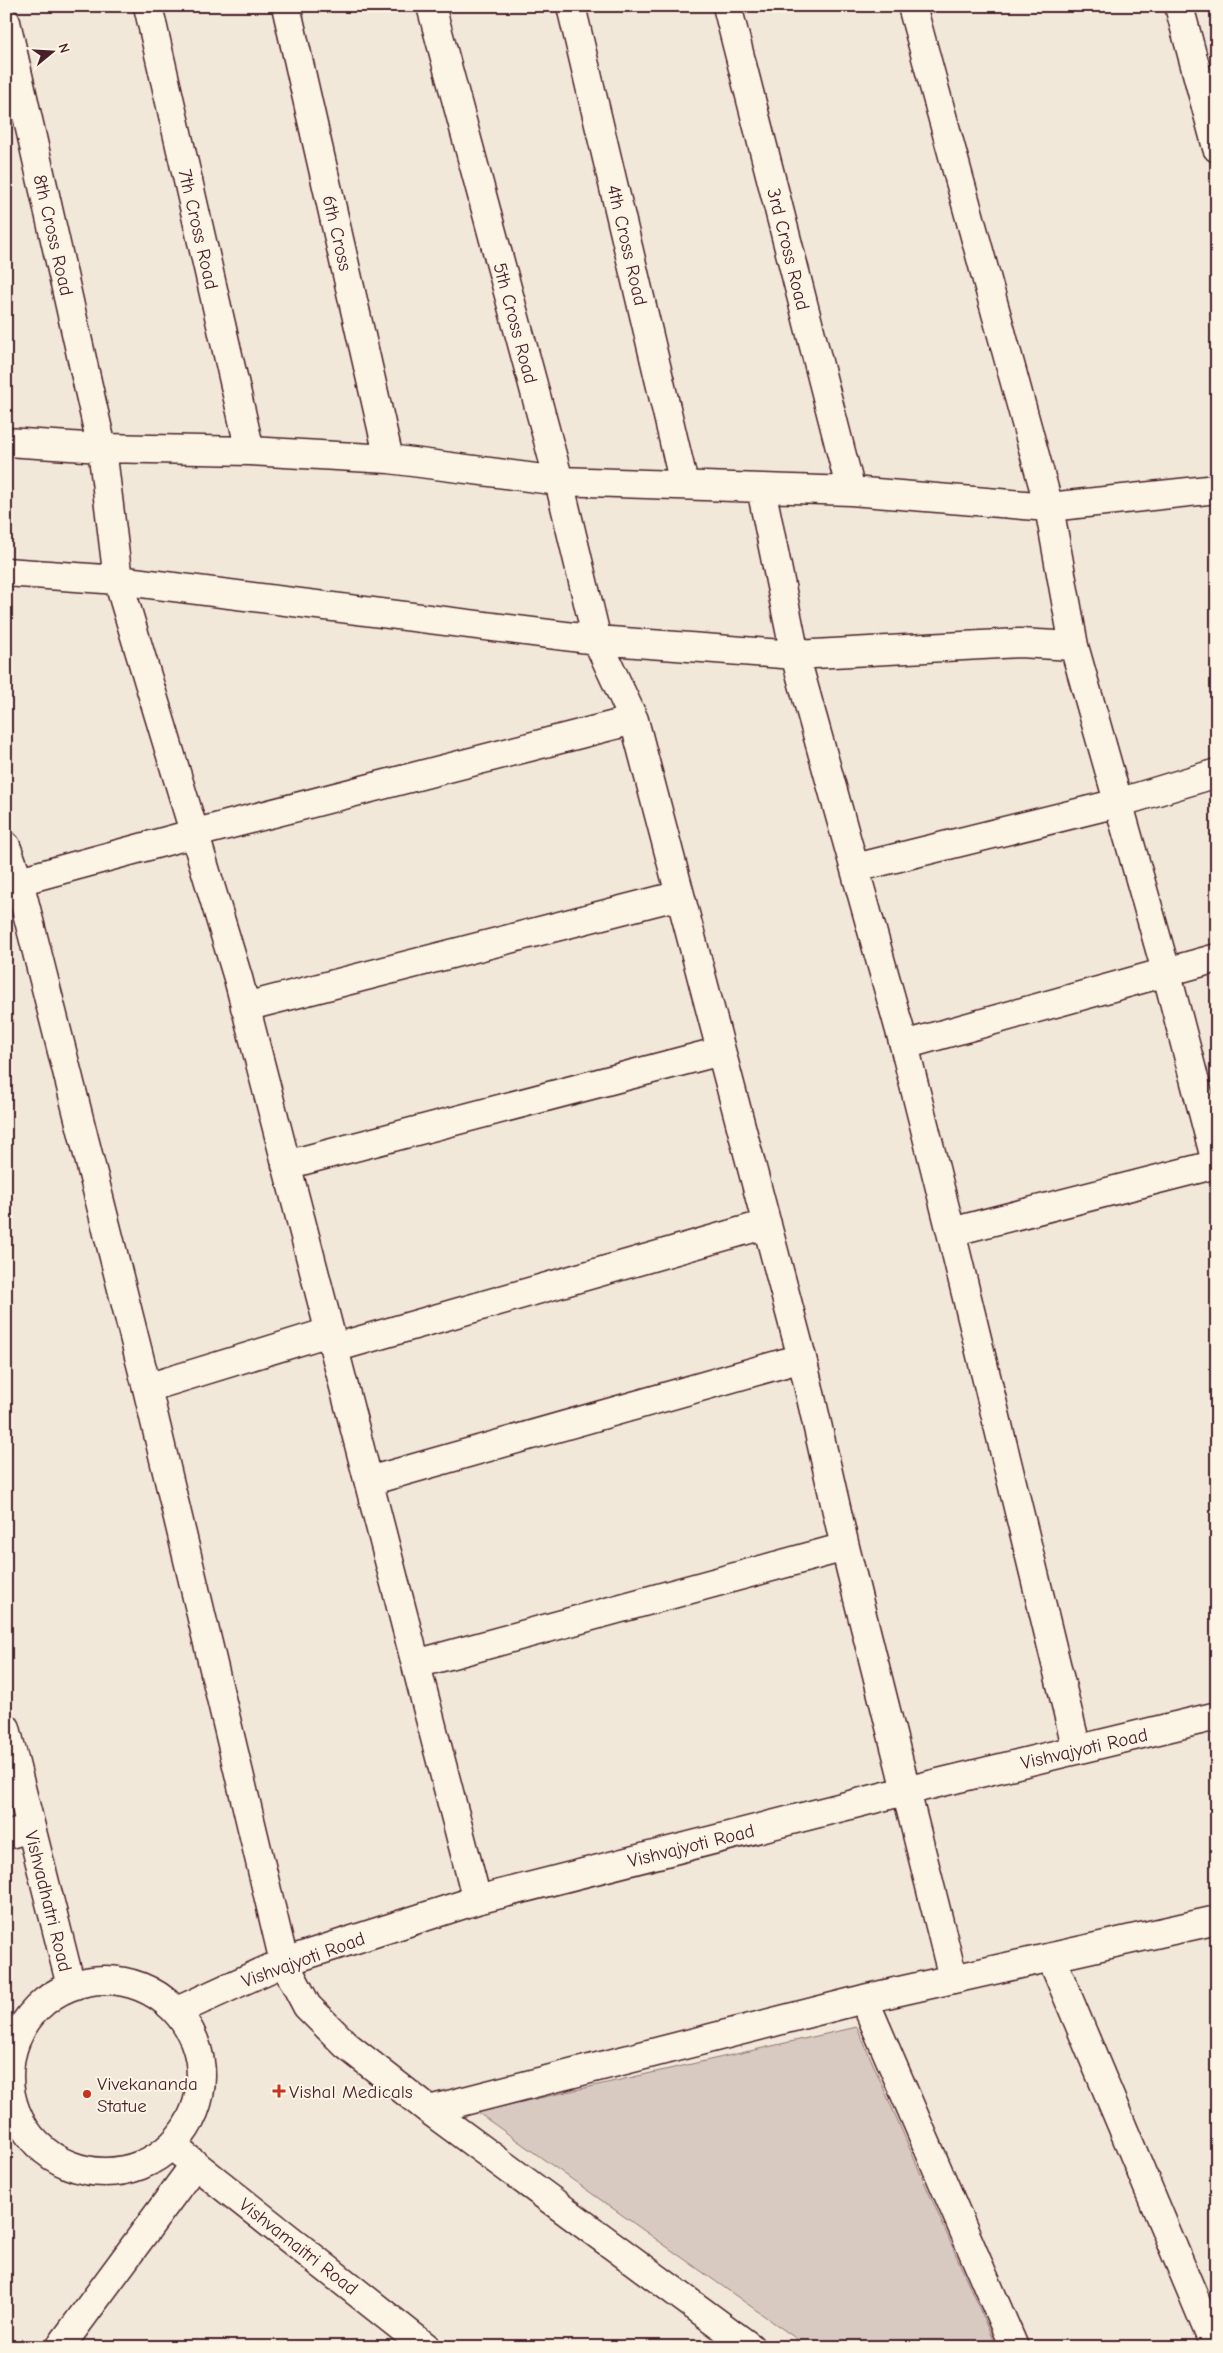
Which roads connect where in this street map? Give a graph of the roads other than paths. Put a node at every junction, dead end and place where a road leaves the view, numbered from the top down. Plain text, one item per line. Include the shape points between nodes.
1 (148, 6) edge
2 (286, 6) edge
3 (431, 6) edge
4 (571, 6) edge
5 (727, 6) edge
6 (912, 6) edge
7 (1179, 6) edge
8 (6, 22) edge
9 (1217, 148) edge
10 (6, 442) edge
11 (102, 448) junction
12 (250, 451) junction
13 (390, 459) junction
14 (559, 481) junction
15 (684, 484) junction
16 (761, 488) junction
17 (1217, 489) edge
18 (851, 491) junction
19 (1049, 506) junction
20 (6, 572) edge
21 (118, 580) junction
22 (598, 640) junction
23 (1074, 646) junction
24 (795, 655) junction
25 (634, 720) junction
26 (1217, 773) edge
27 (1118, 803) junction
28 (196, 833) junction
29 (6, 846) edge
30 (855, 868) junction
31 (19, 882) junction
32 (680, 895) junction
33 (1217, 958) edge
34 (1166, 971) junction
35 (245, 1007) junction
36 (904, 1045) junction
37 (721, 1051) junction
38 (1217, 1164) edge
39 (286, 1165) junction
40 (767, 1224) junction
41 (952, 1232) junction
42 (331, 1340) junction
43 (802, 1358) junction
44 (147, 1388) junction
45 (369, 1481) junction
46 (845, 1547) junction
47 (416, 1664) junction
48 (1217, 1716) edge
49 (6, 1728) edge
50 (1077, 1750) junction
51 (905, 1791) junction
52 (19, 1832) edge
53 (477, 1900) junction
54 (1217, 1920) edge
55 (1051, 1957) junction
56 (284, 1962) junction
57 (953, 1978) junction
58 (71, 1986) junction
59 (864, 1999) junction
60 (176, 2011) junction
61 (8, 2067) edge
62 (429, 2110) junction
63 (172, 2146) junction
64 (195, 2164) junction
65 (60, 2347) edge
66 (426, 2347) edge
67 (750, 2347) edge
68 (1014, 2347) edge
69 (1215, 2347) edge

1 - 12 street, 7th Cross Road
2 - 13 street, 6th Cross
3 - 14 street, 5th Cross Road
4 - 15 street, 4th Cross Road
5 - 18 street, 3rd Cross Road
6 - 19 street
7 - 9 street
8 - 11 street, 8th Cross Road
10 - 11 street
11 - 12 street
11 - 21 street, 8th Cross Road
12 - 13 street
13 - 14 street
14 - 15 street
14 - 22 street, 5th Cross Road
15 - 16 street
16 - 18 street
16 - 24 street
17 - 19 street
18 - 19 street
19 - 23 street
20 - 21 street
21 - 22 street
21 - 28 street, 8th Cross Road
22 - 24 street
22 - 25 street, 5th Cross Road
23 - 24 street via 1019,643
23 - 27 street
24 - 30 street
25 - 28 street
25 - 32 street, 5th Cross Road
26 - 27 street
27 - 30 street
27 - 34 street
28 - 31 street
28 - 35 street, 8th Cross Road
29 - 31 street
30 - 36 street
31 - 44 street
32 - 35 street
32 - 37 street, 5th Cross Road
33 - 34 street
34 - 36 street
34 - 38 street
35 - 39 street, 8th Cross Road
36 - 41 street
37 - 39 street
37 - 40 street, 5th Cross Road
38 - 41 street
39 - 42 street, 8th Cross Road
40 - 42 street
40 - 43 street, 5th Cross Road
41 - 50 street
42 - 44 street
42 - 45 street, 8th Cross Road
43 - 45 street
43 - 46 street, 5th Cross Road
44 - 56 street
45 - 47 street, 8th Cross Road
46 - 47 street
46 - 51 street, 5th Cross Road
47 - 53 street, 8th Cross Road
48 - 50 street, Vishvajyoti Road
49 - 52 street, Vishvadhatri Road
50 - 51 street, Vishvajyoti Road
51 - 53 street, Vishvajyoti Road
51 - 57 street, 5th Cross Road
52 - 58 street, Vishvadhatri Road
53 - 56 street, Vishvajyoti Road
54 - 55 street
55 - 57 street
55 - 69 street
56 - 60 street, Vishvajyoti Road
56 - 62 street via 307,2006 346,2045
57 - 59 street
58 - 60 street via 90,1980 121,1980 151,1991
58 - 61 street via 60,1990 35,2010 17,2036
59 - 62 street
59 - 68 street
60 - 63 street via 194,2037 202,2068 199,2101 186,2130
61 - 63 street via 11,2098 24,2128 45,2152 73,2168 105,2174 136,2169
62 - 67 street
63 - 64 street, Vishvamaitri Road
64 - 65 street
64 - 66 street, Vishvamaitri Road

